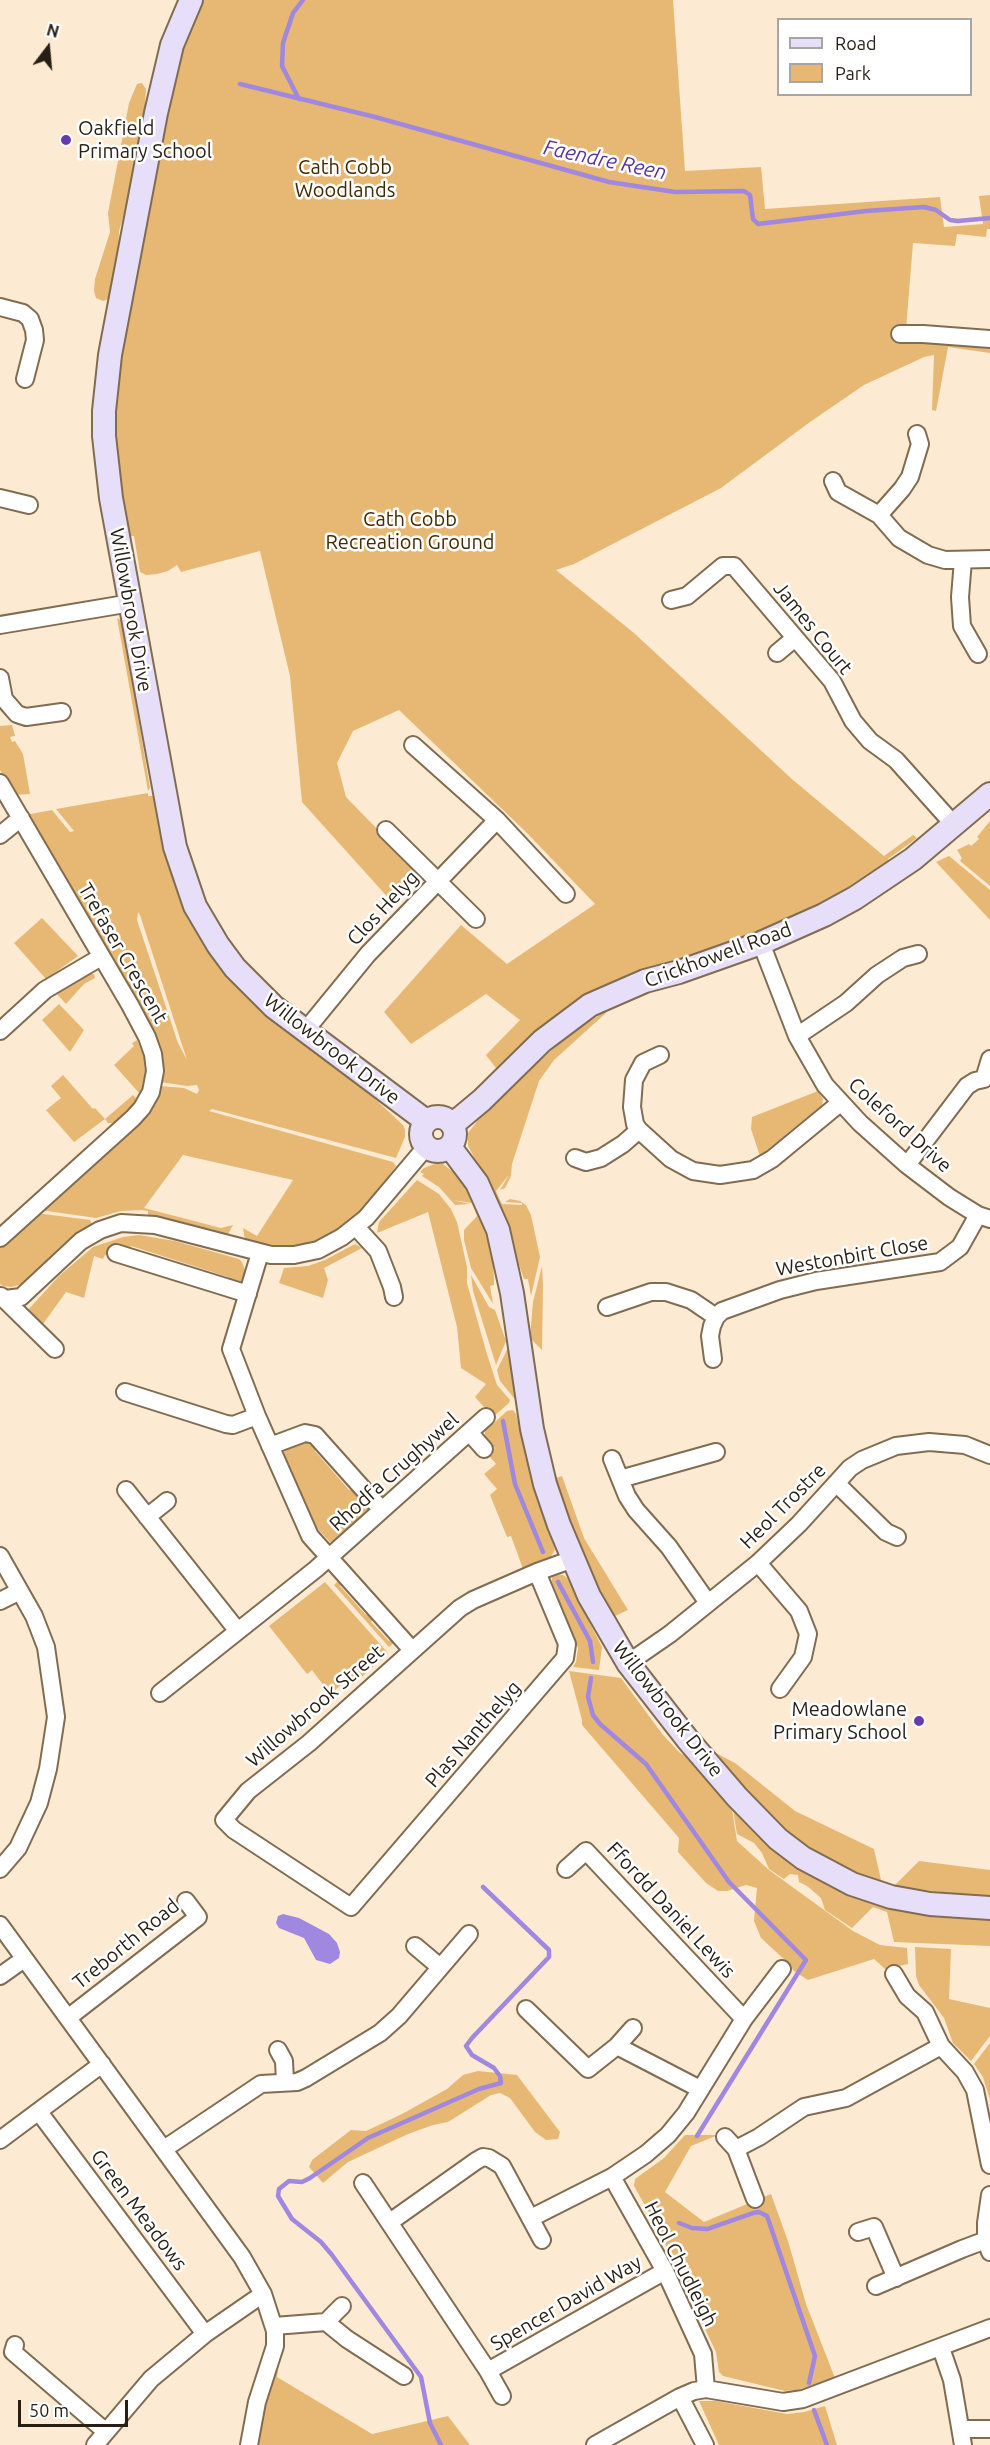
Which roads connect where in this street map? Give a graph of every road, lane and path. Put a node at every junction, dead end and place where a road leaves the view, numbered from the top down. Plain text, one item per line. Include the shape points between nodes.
1 (191, 0) edge
2 (0, 307) edge
3 (900, 334) dead end
4 (990, 339) edge
5 (26, 379) dead end
6 (917, 434) dead end
7 (833, 481) dead end
8 (0, 498) edge
9 (29, 505) dead end
10 (879, 515) junction
11 (990, 559) edge
12 (963, 560) junction
13 (671, 600) dead end
14 (131, 603) junction
15 (0, 625) edge
16 (795, 638) junction
17 (777, 653) dead end
18 (978, 654) dead end
19 (0, 678) edge
20 (62, 712) dead end
21 (413, 745) dead end
22 (0, 783) edge
23 (990, 794) edge
24 (21, 818) junction
25 (497, 820) junction
26 (954, 826) junction
27 (386, 831) dead end
28 (0, 835) edge
29 (437, 882) junction
30 (566, 894) dead end
31 (476, 919) dead end
32 (761, 943) junction
33 (918, 954) dead end
34 (101, 957) junction
35 (0, 1031) edge
36 (306, 1031) junction
37 (797, 1036) junction
38 (660, 1055) dead end
39 (990, 1059) edge
40 (987, 1080) edge
41 (840, 1103) junction
42 (426, 1122) junction
43 (639, 1130) junction
44 (451, 1136) junction
45 (426, 1147) junction
46 (575, 1158) dead end
47 (907, 1165) junction
48 (984, 1217) edge
49 (356, 1227) junction
50 (0, 1238) edge
51 (116, 1253) dead end
52 (260, 1253) junction
53 (248, 1294) junction
54 (394, 1297) dead end
55 (2, 1300) edge
56 (607, 1307) dead end
57 (716, 1317) junction
58 (55, 1349) dead end
59 (713, 1359) dead end
60 (125, 1392) dead end
61 (257, 1416) junction
62 (486, 1417) dead end
63 (469, 1432) junction
64 (270, 1446) junction
65 (484, 1449) dead end
66 (716, 1452) dead end
67 (990, 1455) edge
68 (612, 1460) dead end
69 (620, 1479) junction
70 (836, 1483) junction
71 (126, 1490) dead end
72 (167, 1501) dead end
73 (382, 1510) junction
74 (147, 1517) junction
75 (897, 1537) dead end
76 (0, 1556) edge
77 (329, 1558) junction
78 (573, 1559) junction
79 (758, 1563) junction
80 (537, 1572) junction
81 (20, 1591) junction
82 (0, 1601) edge
83 (708, 1603) junction
84 (237, 1630) junction
85 (411, 1650) junction
86 (628, 1663) junction
87 (780, 1689) dead end
88 (160, 1693) dead end
89 (0, 1869) edge
90 (566, 1869) dead end
91 (186, 1901) dead end
92 (351, 1907) joint
93 (990, 1908) edge
94 (0, 1926) edge
95 (469, 1934) dead end
96 (415, 1946) dead end
97 (24, 1959) junction
98 (440, 1967) junction
99 (782, 1969) dead end
100 (894, 1974) dead end
101 (0, 1976) edge
102 (526, 2009) dead end
103 (69, 2017) junction
104 (744, 2019) junction
105 (633, 2028) dead end
106 (617, 2046) junction
107 (941, 2046) junction
108 (278, 2050) dead end
109 (102, 2064) junction
110 (285, 2082) junction
111 (700, 2089) junction
112 (39, 2112) junction
113 (0, 2140) edge
114 (164, 2149) junction
115 (990, 2160) edge
116 (990, 2165) edge
117 (612, 2177) junction
118 (363, 2183) dead end
119 (990, 2195) edge
120 (755, 2199) dead end
121 (531, 2218) junction
122 (390, 2222) junction
123 (858, 2232) dead end
124 (542, 2240) dead end
125 (988, 2246) edge
126 (665, 2271) junction
127 (896, 2278) junction
128 (876, 2286) dead end
129 (263, 2294) junction
130 (342, 2306) dead end
131 (326, 2322) junction
132 (274, 2326) junction
133 (990, 2328) edge
134 (205, 2334) junction
135 (15, 2345) dead end
136 (941, 2348) junction
137 (488, 2371) junction
138 (404, 2376) dead end
139 (706, 2389) junction
140 (502, 2396) dead end
141 (680, 2397) junction
142 (990, 2428) edge
143 (105, 2431) junction
144 (962, 2437) edge
145 (95, 2445) edge
146 (249, 2445) edge
147 (595, 2445) edge
148 (705, 2445) edge

1 - 14 street, Willowbrook Drive via 166,66 105,393 106,461
2 - 5 street via 23,313 34,330
3 - 4 street
6 - 10 street via 920,444 910,477
7 - 10 street via 838,492
8 - 9 street
10 - 12 street via 899,538 914,548 945,560
11 - 12 street
12 - 18 street via 962,626
13 - 16 street, James Court via 687,596 723,566 734,566
14 - 15 street
14 - 36 street, Willowbrook Drive via 173,839 186,883 204,924 231,963 274,1007
16 - 17 street
16 - 26 street, James Court via 832,681 853,721 878,748 896,760
19 - 20 street via 4,699 17,714 26,717
21 - 25 street
22 - 24 street, Trefaser Crescent
23 - 26 street, Crickhowell Road
24 - 28 street
24 - 34 street, Trefaser Crescent
25 - 29 street, Clos Helyg
25 - 30 street
26 - 32 street, Crickhowell Road via 855,898
27 - 29 street
29 - 31 street
29 - 36 street, Clos Helyg via 368,954
32 - 37 street, Coleford Drive
32 - 44 street, Crickhowell Road via 645,981 590,1005 542,1041
33 - 37 street via 903,958 877,975 846,1004
34 - 35 street via 45,990
34 - 50 street, Trefaser Crescent via 147,1037 155,1071 151,1092 133,1118
36 - 42 street, Willowbrook Drive
37 - 41 street, Coleford Drive
38 - 43 street via 643,1063 634,1080 632,1107
39 - 40 street
40 - 47 street via 967,1086
41 - 43 street via 772,1159 738,1174 693,1171 671,1159
41 - 47 street, Coleford Drive
42 - 44 street via 443,1118
42 - 45 street via 421,1131
43 - 46 street via 601,1158 586,1162
44 - 45 street via 446,1150 435,1152
44 - 78 street, Willowbrook Drive via 498,1230 539,1463
45 - 49 street
47 - 48 street, Coleford Drive via 949,1197
48 - 57 street, Westonbirt Close via 960,1247 940,1262 816,1281 734,1305
49 - 52 street via 330,1244 306,1253
49 - 54 street via 378,1251
51 - 53 street
52 - 53 street, Rhodfa Crughywel
52 - 55 street via 155,1225 121,1223 81,1241 21,1297
53 - 61 street, Rhodfa Crughywel via 231,1349
55 - 58 street
56 - 57 street via 645,1294 666,1292 691,1299
57 - 59 street via 710,1336
60 - 61 street via 225,1424
61 - 64 street, Rhodfa Crughywel
62 - 63 street, Rhodfa Crughywel
63 - 65 street
63 - 73 street, Rhodfa Crughywel
64 - 73 street via 305,1433 315,1435
64 - 77 street, Rhodfa Crughywel via 310,1536
66 - 69 street
67 - 70 street, Heol Trostre via 947,1442 913,1443 875,1453 850,1468
68 - 69 street
69 - 83 street via 636,1510 669,1547
70 - 75 street via 886,1533
70 - 79 street, Heol Trostre
71 - 74 street
72 - 74 street
73 - 77 street, Rhodfa Crughywel
74 - 84 street
76 - 81 street
77 - 84 street, Rhodfa Crughywel
77 - 85 street, Rhodfa Crughywel
78 - 80 street, Willowbrook Street
78 - 86 street, Willowbrook Drive
79 - 83 street, Heol Trostre
79 - 87 street via 799,1611 808,1634 803,1657
80 - 85 street, Willowbrook Street via 460,1608
80 - 92 street, Plas Nanthelyg via 567,1644 565,1658
81 - 82 street
81 - 89 street via 46,1647 56,1717 39,1803 18,1848
83 - 86 street, Heol Trostre
84 - 88 street, Rhodfa Crughywel
85 - 92 street, Willowbrook Street via 309,1743 248,1791 221,1825
86 - 93 street, Willowbrook Drive via 737,1797 778,1839 803,1858 852,1884 891,1897
90 - 104 street, Ffordd Daniel Lewis via 586,1851
91 - 103 street, Treborth Road via 198,1917
94 - 97 street
95 - 98 street
96 - 98 street
97 - 101 street
97 - 103 street
98 - 110 street via 380,2033 306,2078
99 - 104 street
100 - 107 street via 907,1996 925,2012
102 - 106 street via 588,2069
103 - 109 street
104 - 111 street
105 - 106 street
106 - 111 street
107 - 115 street via 975,2090
107 - 120 street via 846,2098 804,2107 759,2137 730,2143
108 - 110 street via 284,2061
109 - 112 street
109 - 114 street
110 - 114 street via 261,2084
111 - 117 street via 668,2135
112 - 113 street
112 - 134 street, Green Meadows
114 - 129 street via 242,2257
115 - 116 street
117 - 121 street
117 - 126 street, Heol Chudleigh
118 - 122 street, Spencer David Way
119 - 125 street
121 - 122 street via 502,2166 483,2157
121 - 124 street
122 - 137 street, Spencer David Way
123 - 127 street via 874,2227
125 - 127 street
126 - 137 street, Spencer David Way
126 - 139 street, Heol Chudleigh via 703,2354
127 - 128 street
129 - 132 street
129 - 134 street
130 - 131 street
131 - 132 street
131 - 138 street
132 - 146 street via 275,2346 257,2402
133 - 136 street
134 - 143 street via 151,2379
135 - 143 street via 13,2352
136 - 139 street via 803,2399 783,2402
136 - 144 street via 952,2380
137 - 140 street, Spencer David Way
139 - 141 street
141 - 147 street
141 - 148 street
142 - 144 street
143 - 145 street

